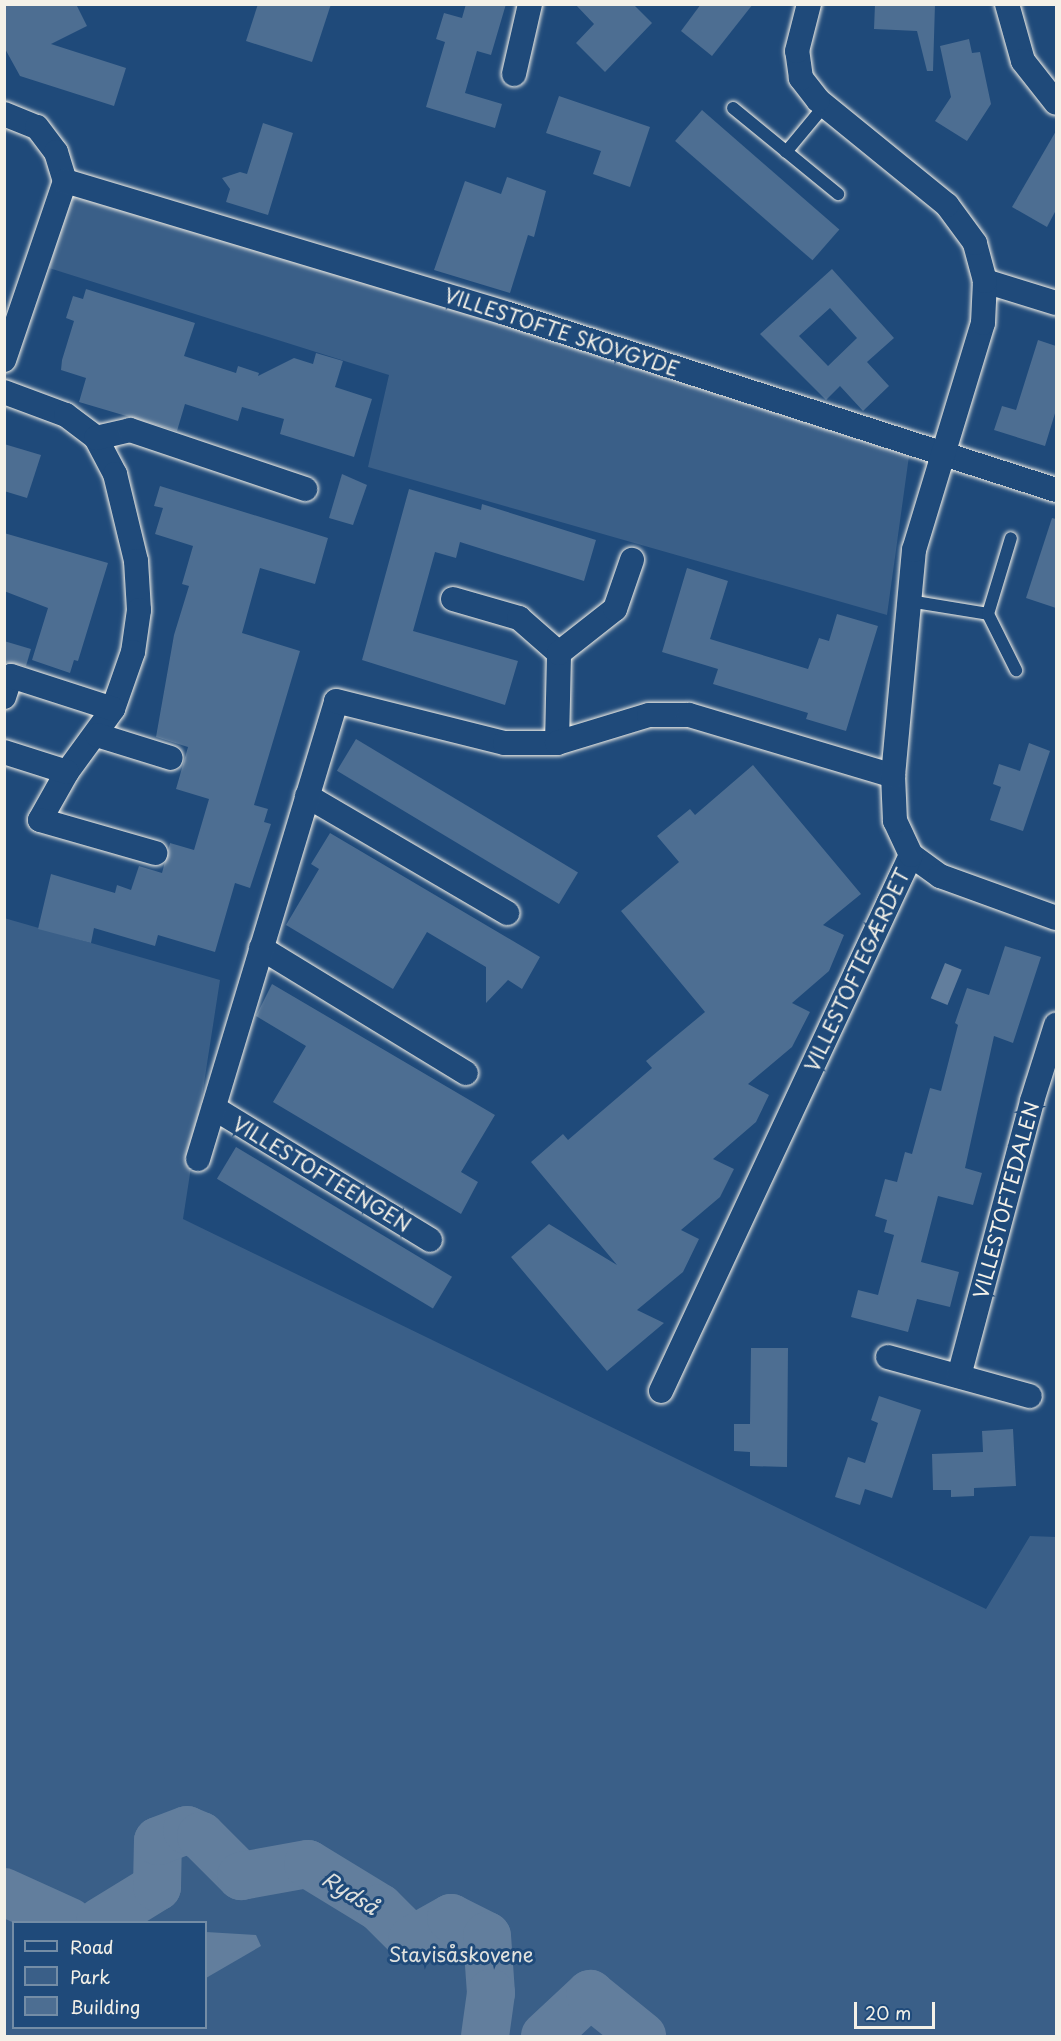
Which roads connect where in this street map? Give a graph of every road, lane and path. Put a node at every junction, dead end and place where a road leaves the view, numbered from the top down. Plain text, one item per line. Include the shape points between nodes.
1 (530, 4) edge
2 (809, 4) edge
3 (1007, 4) edge
4 (514, 74) dead end
5 (1056, 103) edge
6 (825, 105) junction
7 (733, 108) dead end
8 (4, 114) edge
9 (786, 152) junction
10 (65, 181) junction
11 (838, 194) dead end
12 (985, 281) junction
13 (1056, 303) edge
14 (4, 360) edge
15 (4, 392) edge
16 (96, 438) junction
17 (941, 453) junction
18 (304, 489) dead end
19 (1056, 490) edge
20 (1011, 538) dead end
21 (632, 560) dead end
22 (453, 599) dead end
23 (909, 601) junction
24 (988, 614) junction
25 (560, 653) junction
26 (1016, 670) dead end
27 (4, 697) edge
28 (113, 709) junction
29 (97, 735) junction
30 (557, 743) junction
31 (4, 752) edge
32 (171, 758) dead end
33 (67, 772) junction
34 (893, 776) junction
35 (307, 796) junction
36 (155, 854) dead end
37 (910, 855) junction
38 (507, 913) dead end
39 (1056, 918) edge
40 (261, 948) junction
41 (1056, 1025) edge
42 (466, 1073) dead end
43 (214, 1108) junction
44 (198, 1159) dead end
45 (430, 1240) dead end
46 (888, 1357) dead end
47 (959, 1376) junction
48 (661, 1391) dead end
49 (1030, 1396) dead end

1 - 4 street
2 - 6 street, VILLESTOFTEGÆRDET via 797,51 801,78
3 - 5 street via 1023,61
6 - 9 lane
6 - 12 street, VILLESTOFTEGÆRDET via 947,205 975,243
7 - 9 lane
8 - 10 street via 37,127 56,152
9 - 11 lane
10 - 14 street
10 - 17 street, VILLESTOFTE SKOVGYDE via 505,313
12 - 13 street
12 - 17 street, VILLESTOFTEGÆRDET via 983,323
15 - 16 street via 66,415
16 - 18 street via 130,430
16 - 28 street via 116,474 136,561 139,610 133,652
17 - 19 street, VILLESTOFTE SKOVGYDE
17 - 23 street, VILLESTOFTEGÆRDET via 914,550
20 - 24 lane
21 - 25 street via 615,609
22 - 25 street via 519,618
23 - 24 lane
23 - 34 street, VILLESTOFTEGÆRDET
24 - 26 lane
25 - 30 street
27 - 28 street via 11,676
28 - 29 street
29 - 32 street
29 - 33 street
30 - 34 street, VILLESTOFTEENGEN via 649,715 689,715
30 - 35 street, VILLESTOFTEENGEN via 505,743 336,700
31 - 33 street
33 - 36 street via 40,820
34 - 37 street, VILLESTOFTEGÆRDET via 895,821
35 - 38 street
35 - 40 street, VILLESTOFTEENGEN
37 - 39 street via 940,876
37 - 48 street, VILLESTOFTEGÆRDET
40 - 42 street
40 - 43 street, VILLESTOFTEENGEN
41 - 47 street, VILLESTOFTEDALEN
43 - 44 street, VILLESTOFTEENGEN
43 - 45 street, VILLESTOFTEENGEN
46 - 47 street
47 - 49 street

